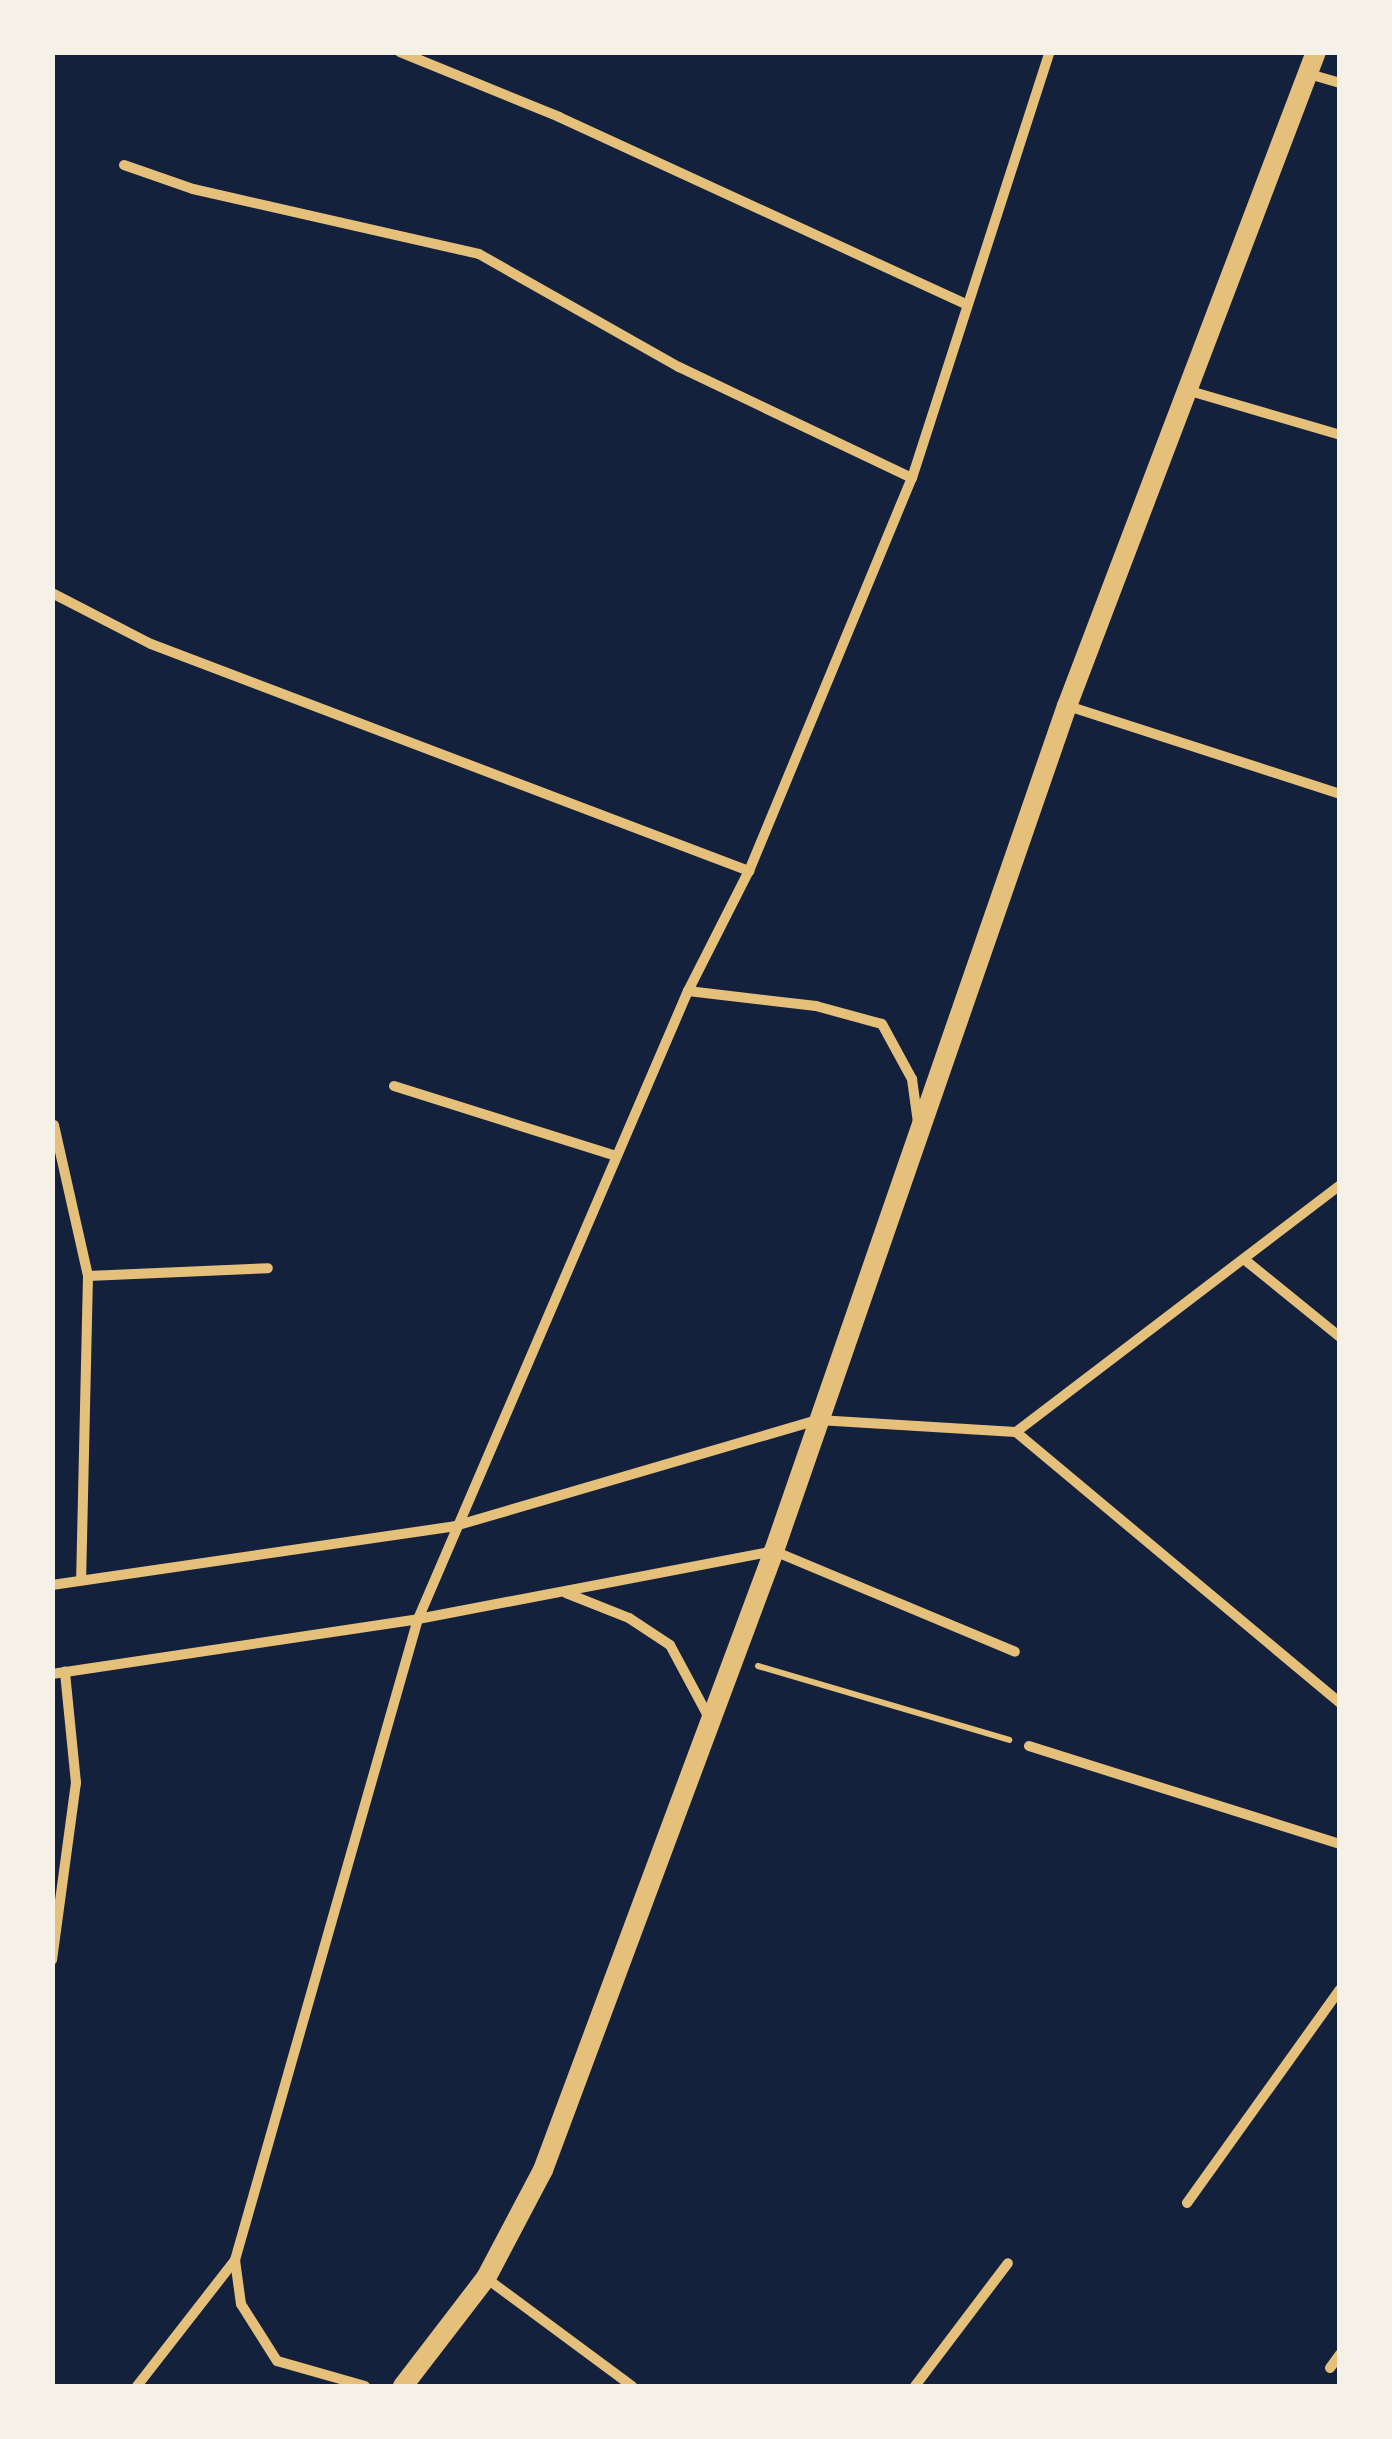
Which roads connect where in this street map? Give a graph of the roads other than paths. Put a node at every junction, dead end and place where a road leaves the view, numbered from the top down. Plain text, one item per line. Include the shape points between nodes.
1 (400, 52) edge
2 (1050, 52) edge
3 (1316, 52) edge
4 (1309, 74) junction
5 (1340, 83) edge
6 (124, 165) dead end
7 (967, 305) junction
8 (1190, 390) junction
9 (1340, 436) edge
10 (912, 478) junction
11 (52, 593) edge
12 (1067, 706) junction
13 (1340, 794) edge
14 (749, 871) junction
15 (688, 992) junction
16 (394, 1086) dead end
17 (54, 1125) edge
18 (919, 1134) junction
19 (616, 1156) junction
20 (1340, 1186) edge
21 (1245, 1260) junction
22 (268, 1268) dead end
23 (88, 1276) junction
24 (1340, 1337) edge
25 (818, 1420) junction
26 (1016, 1432) junction
27 (455, 1526) junction
28 (774, 1551) junction
29 (80, 1580) junction
30 (52, 1584) edge
31 (565, 1593) junction
32 (418, 1618) junction
33 (1015, 1652) dead end
34 (59, 1673) edge
35 (1340, 1703) edge
36 (710, 1720) junction
37 (1029, 1746) road end
38 (1340, 1844) edge
39 (52, 1960) edge
40 (1340, 1989) edge
41 (1187, 2203) dead end
42 (236, 2260) junction
43 (1008, 2263) dead end
44 (486, 2278) junction
45 (1340, 2354) edge
46 (1330, 2368) dead end
47 (136, 2386) edge
48 (365, 2386) edge
49 (402, 2386) edge
50 (632, 2386) edge
51 (915, 2386) edge

1 - 7 street via 559,117
2 - 7 street
3 - 4 main road
4 - 5 street
4 - 8 main road
6 - 10 street via 193,189 479,254 679,367
7 - 10 street
8 - 9 street
8 - 12 main road
10 - 14 street
11 - 14 street via 151,644
12 - 13 street
12 - 18 main road
14 - 15 street
15 - 18 street via 816,1006 882,1024 912,1080
15 - 19 street
16 - 19 street
17 - 23 street
18 - 25 main road
19 - 27 street
20 - 21 street
21 - 24 street
21 - 26 street
22 - 23 street
23 - 29 street
25 - 26 street
25 - 27 street
25 - 28 main road
26 - 35 street
27 - 29 street
27 - 32 street
28 - 31 street
28 - 33 street
28 - 36 main road
29 - 30 street
31 - 32 street
31 - 36 street via 628,1618 670,1644
32 - 34 street
32 - 42 street
34 - 39 street via 76,1783
36 - 44 main road via 543,2170
37 - 38 street
40 - 41 street
42 - 47 street
42 - 48 street via 242,2304 277,2361
43 - 51 street
44 - 49 main road
44 - 50 street
45 - 46 street

